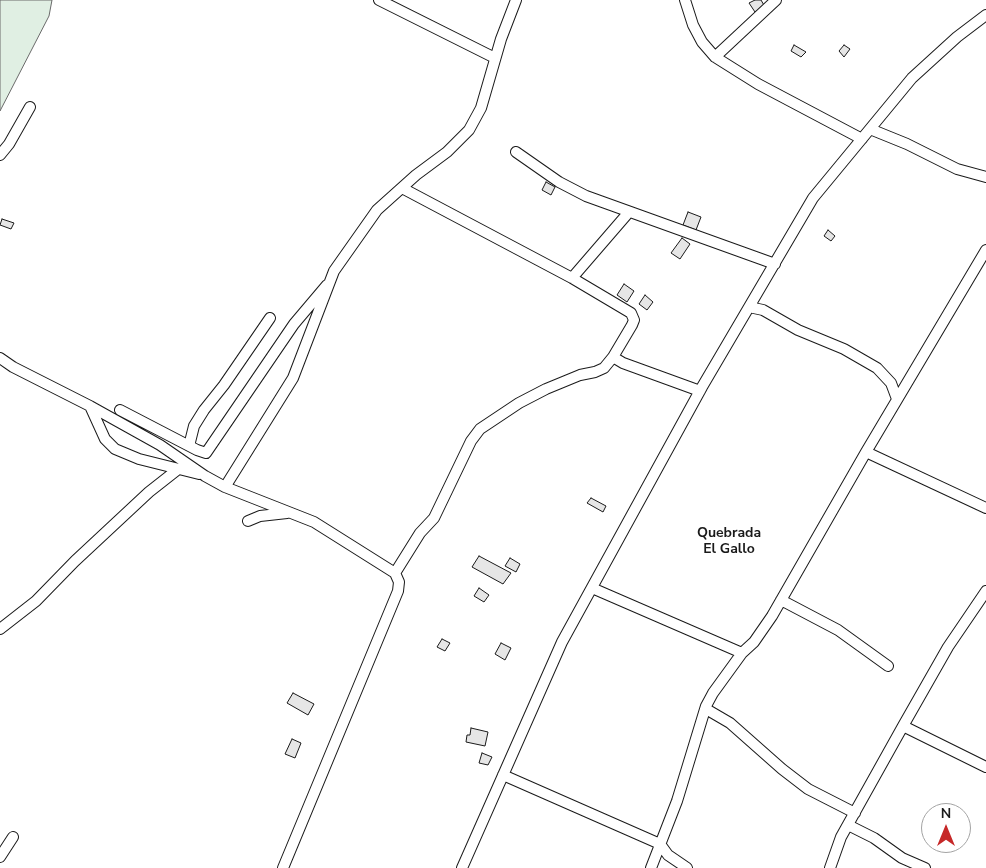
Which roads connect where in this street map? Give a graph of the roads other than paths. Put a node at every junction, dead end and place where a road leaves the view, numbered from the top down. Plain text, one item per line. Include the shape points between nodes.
1 (379, 0) edge
2 (516, 0) edge
3 (684, 0) edge
4 (776, 0) edge
5 (986, 14) edge
6 (716, 57) junction
7 (496, 58) junction
8 (30, 107) dead end
9 (870, 129) junction
10 (862, 139) junction
11 (516, 152) dead end
12 (0, 155) edge
13 (986, 178) edge
14 (402, 188) junction
15 (629, 212) junction
16 (986, 250) edge
17 (774, 264) junction
18 (572, 278) junction
19 (329, 283) junction
20 (749, 307) junction
21 (270, 318) dead end
22 (613, 357) junction
23 (0, 358) edge
24 (700, 392) junction
25 (898, 399) junction
26 (90, 406) junction
27 (120, 410) dead end
28 (193, 448) junction
29 (866, 452) junction
30 (194, 468) junction
31 (177, 470) junction
32 (205, 476) junction
33 (225, 487) junction
34 (986, 508) edge
35 (288, 513) junction
36 (248, 521) dead end
37 (395, 573) junction
38 (592, 588) junction
39 (986, 591) edge
40 (781, 600) junction
41 (0, 629) edge
42 (742, 653) junction
43 (888, 666) dead end
44 (706, 709) junction
45 (903, 726) junction
46 (986, 767) edge
47 (503, 775) junction
48 (855, 814) junction
49 (848, 825) junction
50 (13, 838) dead end
51 (660, 844) junction
52 (0, 857) edge
53 (283, 868) edge
54 (462, 868) edge
55 (651, 868) edge
56 (687, 868) edge
57 (830, 868) edge
58 (925, 868) edge

1 - 7 street
2 - 7 street
3 - 6 street via 702,42
4 - 6 street
5 - 9 street via 912,78
6 - 10 street via 758,84
7 - 14 street via 481,108 469,130
8 - 12 street
9 - 10 street
9 - 13 street
10 - 17 street via 813,198
11 - 15 street via 573,190
14 - 18 street
14 - 19 street via 377,210 334,270
15 - 17 street
15 - 18 street
16 - 25 street
17 - 20 street
18 - 22 street via 632,313 632,325
19 - 28 street via 294,324 211,448 206,453
19 - 33 street via 293,378
20 - 24 street
20 - 25 street via 763,310 877,368 891,383
21 - 28 street via 194,426
22 - 24 street
22 - 37 street via 604,368 539,393 480,429 434,518 420,533
23 - 26 street
24 - 38 street
25 - 29 street
26 - 30 street
26 - 31 street via 105,439 115,449
27 - 28 street
28 - 30 street
29 - 34 street
29 - 40 street
30 - 32 street
31 - 32 street
31 - 41 street via 149,492 36,601
32 - 33 street
33 - 35 street
35 - 36 street via 260,516
35 - 37 street via 314,522
37 - 53 street via 398,591
38 - 42 street
38 - 47 street via 562,642
39 - 45 street via 948,646
40 - 42 street via 754,642
40 - 43 street via 838,630
42 - 44 street via 713,693
44 - 48 street via 730,723 808,789
44 - 51 street
45 - 46 street
45 - 48 street
47 - 51 street
47 - 54 street
48 - 49 street
49 - 57 street
49 - 58 street
50 - 52 street
51 - 55 street
51 - 56 street via 668,855

